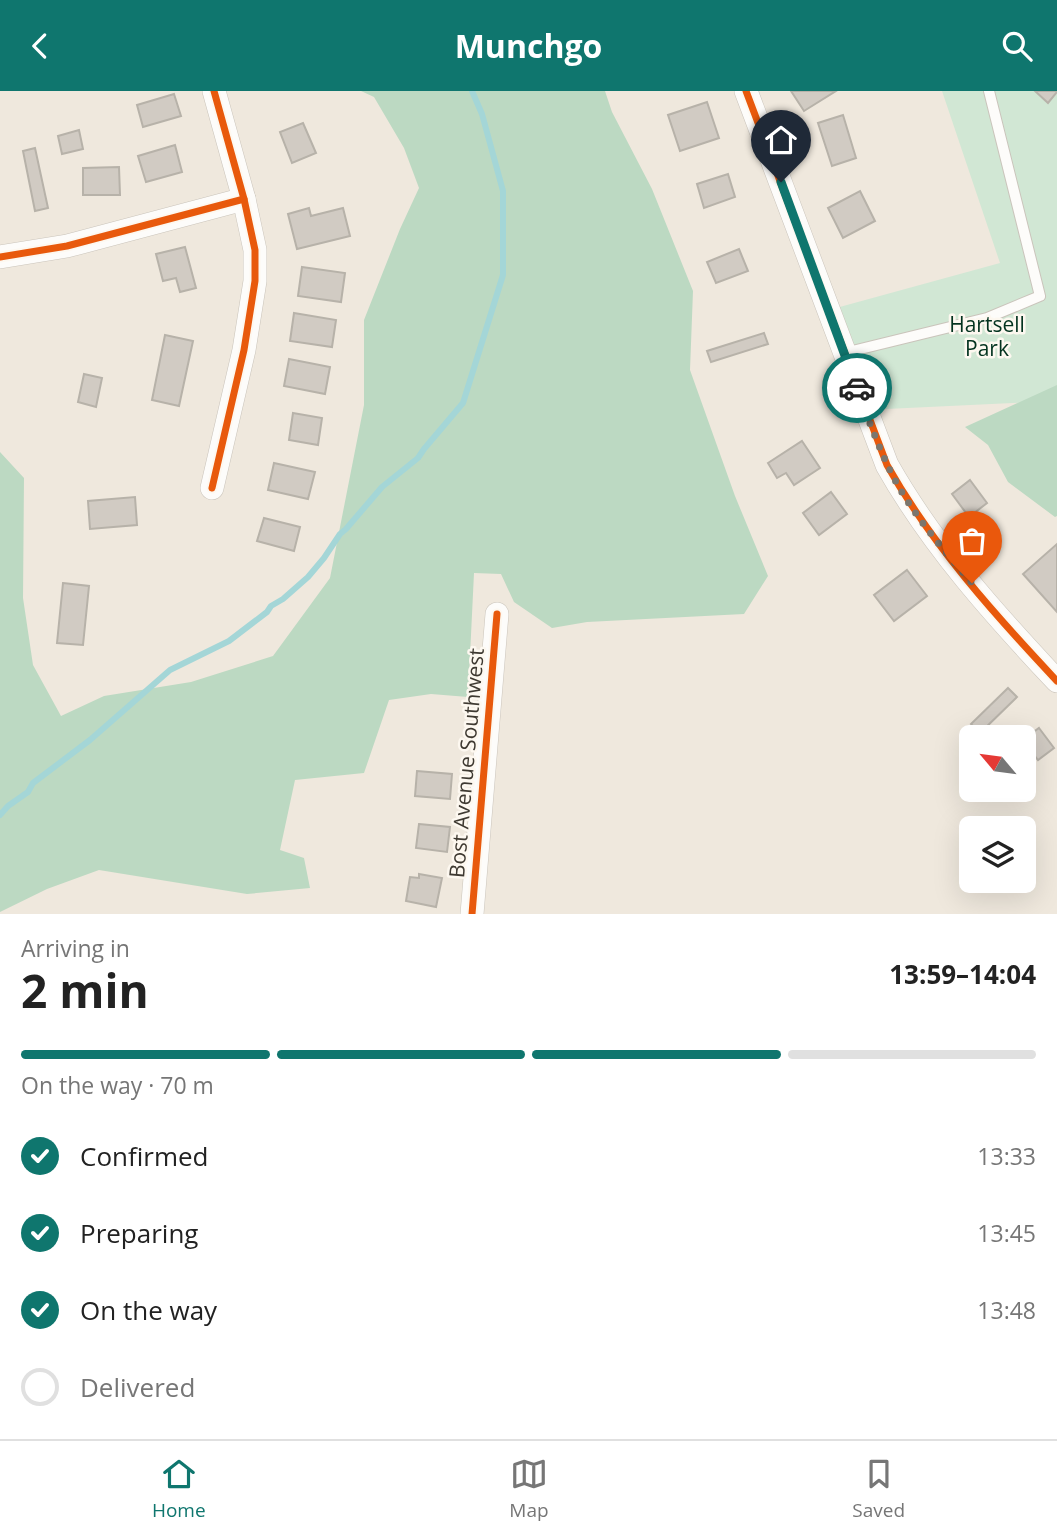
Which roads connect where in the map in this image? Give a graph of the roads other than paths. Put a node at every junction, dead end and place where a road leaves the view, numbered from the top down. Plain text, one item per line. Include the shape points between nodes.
1 (214, 91) edge
2 (746, 91) edge
3 (989, 91) edge
4 (244, 199) junction
5 (0, 257) edge
6 (844, 353) junction
7 (212, 488) dead end
8 (497, 614) dead end
9 (1057, 681) edge
10 (472, 914) edge

1 - 4 street
2 - 6 street
3 - 6 lane via 1040,296 988,318
4 - 5 street via 66,246
4 - 7 street via 255,250 255,282
6 - 9 street via 900,488 939,544
8 - 10 street, Bost Avenue Southwest

